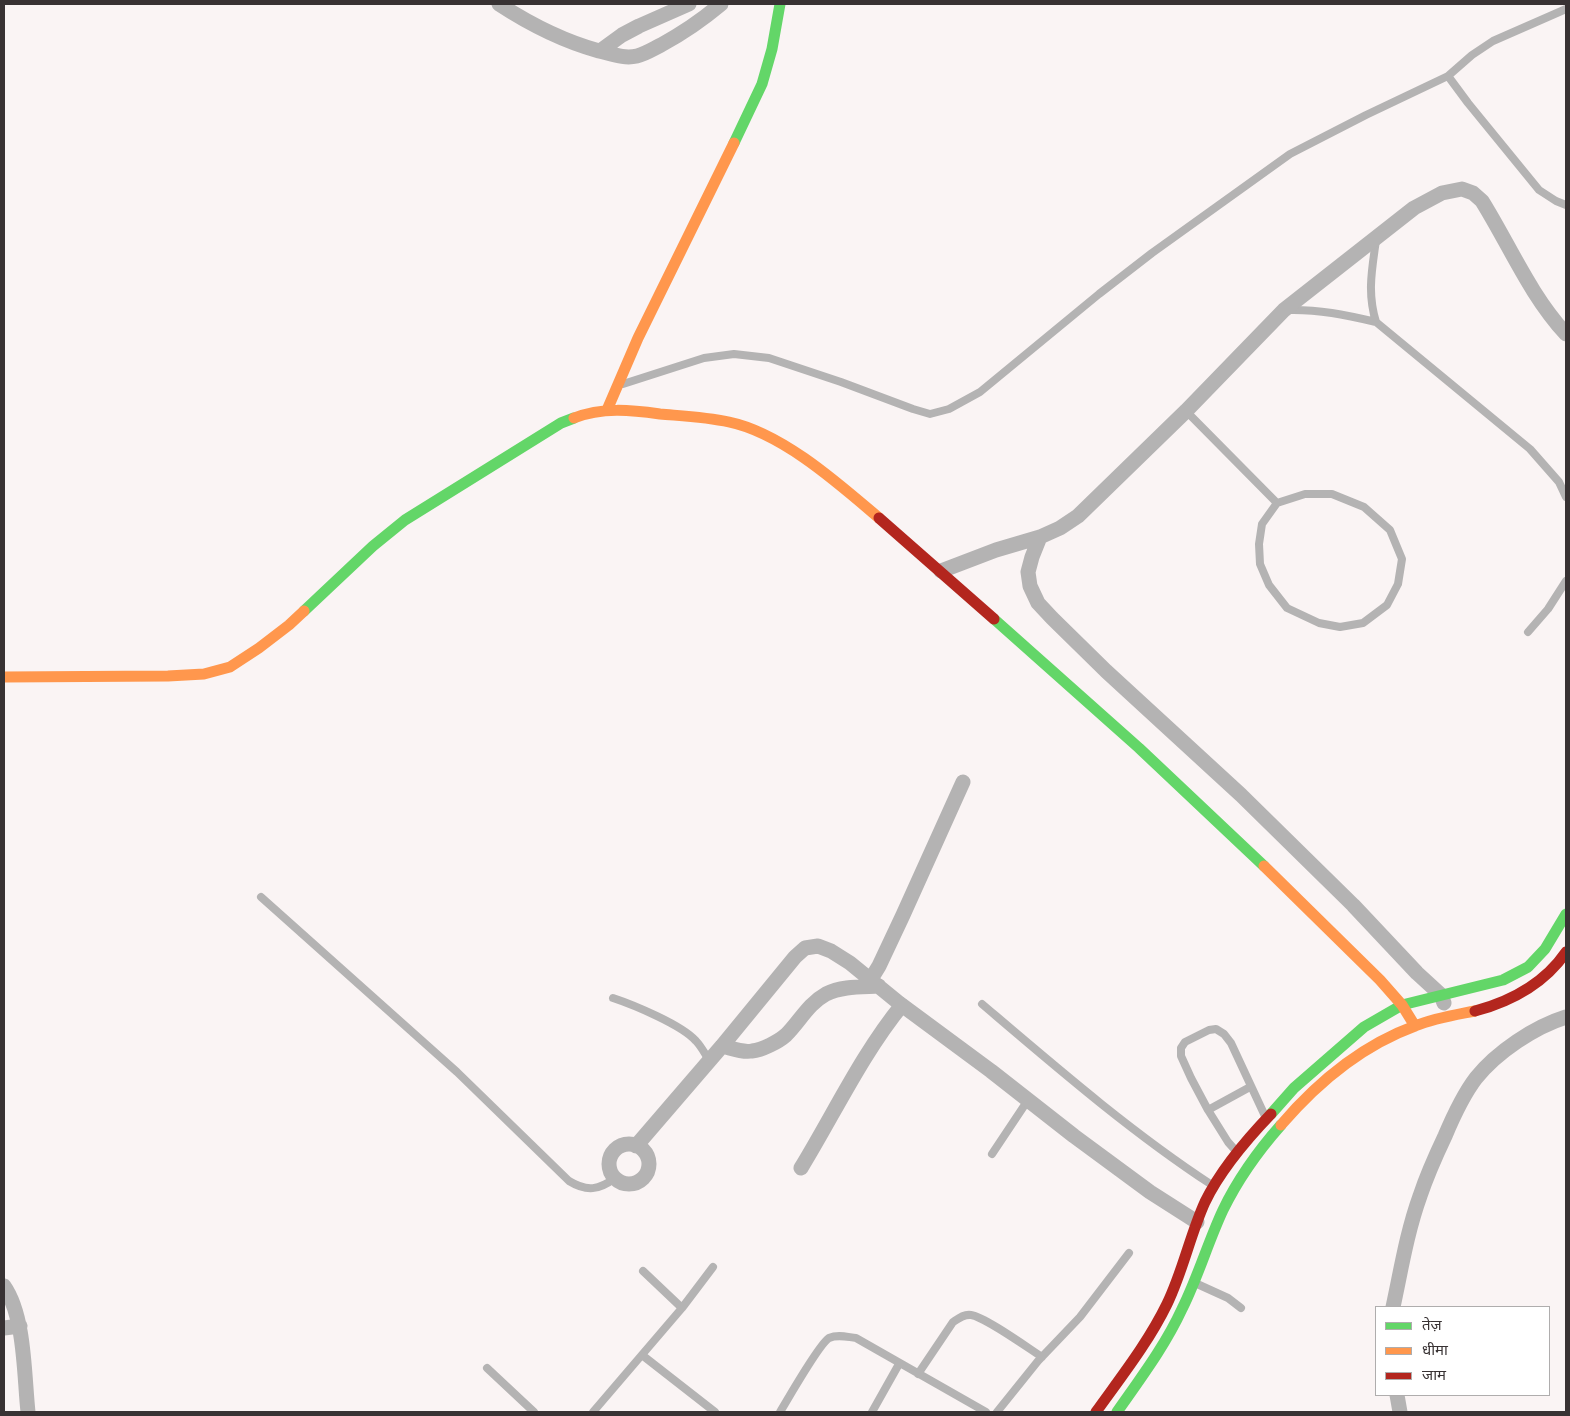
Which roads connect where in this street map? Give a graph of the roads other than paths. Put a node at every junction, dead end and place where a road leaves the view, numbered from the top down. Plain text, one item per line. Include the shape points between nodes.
1 (499, 4) edge
2 (690, 4) edge
3 (721, 4) edge
4 (780, 4) edge
5 (1566, 9) edge
6 (600, 51) junction
7 (1448, 76) junction
8 (1566, 204) edge
9 (1376, 237) junction
10 (1284, 310) junction
11 (1376, 322) junction
12 (1566, 334) edge
13 (617, 385) junction
14 (606, 410) junction
15 (1186, 411) junction
16 (1566, 497) edge
17 (1277, 503) junction
18 (1040, 537) junction
19 (941, 571) junction
20 (1566, 580) edge
21 (1528, 632) dead end
22 (4, 678) edge
23 (963, 782) dead end
24 (261, 897) dead end
25 (1566, 914) edge
26 (1566, 952) edge
27 (875, 983) junction
28 (1441, 995) junction
29 (613, 998) dead end
30 (982, 1004) dead end
31 (902, 1005) junction
32 (1402, 1005) junction
33 (1451, 1016) junction
34 (1566, 1017) edge
35 (1415, 1026) junction
36 (722, 1046) junction
37 (709, 1060) junction
38 (1250, 1087) junction
39 (1028, 1100) junction
40 (1208, 1110) junction
41 (1266, 1118) junction
42 (1250, 1136) junction
43 (636, 1146) junction
44 (1262, 1146) junction
45 (1237, 1153) junction
46 (992, 1154) dead end
47 (801, 1168) dead end
48 (615, 1178) junction
49 (1215, 1186) junction
50 (1196, 1222) junction
51 (1129, 1253) dead end
52 (713, 1267) dead end
53 (643, 1271) dead end
54 (1194, 1283) junction
55 (4, 1286) edge
56 (1393, 1306) edge
57 (682, 1308) junction
58 (1241, 1308) dead end
59 (20, 1326) junction
60 (4, 1328) edge
61 (642, 1355) junction
62 (1042, 1357) junction
63 (899, 1364) junction
64 (486, 1368) dead end
65 (918, 1374) junction
66 (1397, 1396) edge
67 (28, 1412) edge
68 (534, 1412) edge
69 (593, 1412) edge
70 (715, 1412) edge
71 (780, 1412) edge
72 (872, 1412) edge
73 (986, 1412) edge
74 (997, 1412) edge
75 (1096, 1412) edge
76 (1117, 1412) edge
77 (1400, 1412) edge

1 - 6 street via 547,32
2 - 6 street via 639,26
3 - 6 street via 684,32 637,56 618,56
4 - 13 street via 762,84
5 - 7 lane via 1493,41
7 - 8 lane via 1538,190
7 - 13 lane via 1290,154 1152,253 980,392 949,409 930,414 769,358 734,354 704,358
9 - 10 street
9 - 11 lane via 1370,284
9 - 12 street via 1414,208 1442,193 1462,189 1473,193 1482,201 1538,300
10 - 11 lane via 1329,312
10 - 15 street
11 - 16 lane via 1530,449 1559,482
13 - 14 street
14 - 19 street via 705,418 755,430 828,475
14 - 22 street via 586,413 561,423 405,520 289,625 230,666 204,674 168,676
15 - 17 lane
15 - 18 street via 1078,516
17 - 17 lane via 1305,494 1332,494 1364,507 1390,530 1402,559 1398,584 1386,605 1364,623 1340,627 1320,623 1287,608 1269,585 1260,564 1262,524
18 - 19 street
18 - 28 street via 1028,572 1038,603 1106,671 1241,795
19 - 32 street via 1132,741 1248,850 1356,955
20 - 21 lane via 1548,609
23 - 27 street via 879,966
24 - 48 lane via 457,1072 569,1181 587,1188 599,1188
25 - 28 street via 1545,949 1528,966 1503,980
26 - 33 street via 1525,991 1496,1005
27 - 31 street
27 - 36 street via 828,993 776,1042 752,1051
27 - 36 street via 831,951 818,946 805,948
28 - 32 street
28 - 33 street
29 - 37 lane via 685,1031 696,1040
30 - 49 lane via 1097,1101
31 - 39 street
31 - 47 street via 868,1053
32 - 35 street
32 - 41 street via 1364,1027 1294,1088
33 - 35 street
34 - 56 street via 1550,1022 1515,1043 1487,1066 1466,1093 1420,1196 1404,1251
35 - 44 street via 1382,1041 1342,1066 1310,1094
36 - 37 street
37 - 43 street
38 - 40 lane
38 - 40 lane via 1224,1034 1216,1029 1208,1030 1185,1042 1181,1056
38 - 41 lane
39 - 46 lane
39 - 50 street via 1150,1192
40 - 45 lane
41 - 42 street
42 - 44 street
42 - 45 street
43 - 48 street via 623,1145 613,1153 610,1166
43 - 48 street via 648,1160 644,1177 626,1184
44 - 54 street via 1224,1209
45 - 49 street
49 - 50 street
50 - 75 street via 1166,1306 1139,1353
51 - 62 lane via 1080,1317
52 - 57 lane
53 - 57 lane
54 - 58 lane via 1228,1298
54 - 76 street via 1174,1325
55 - 59 street
57 - 61 lane
59 - 60 street
59 - 67 street
61 - 69 lane
61 - 70 lane
62 - 65 lane via 983,1319 971,1315 953,1322
62 - 74 lane
63 - 65 lane
63 - 71 lane via 856,1338 840,1335 828,1338
63 - 72 lane
64 - 68 lane
65 - 73 lane
66 - 77 street

